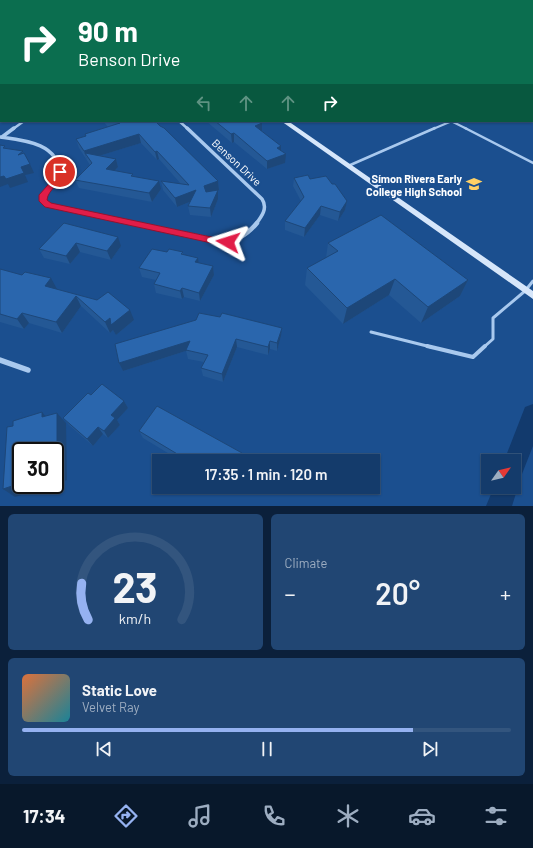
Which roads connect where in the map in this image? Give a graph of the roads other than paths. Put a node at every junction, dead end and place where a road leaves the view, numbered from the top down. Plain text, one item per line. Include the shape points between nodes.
1 (23, 122) edge
2 (181, 122) edge
3 (285, 122) edge
4 (449, 122) edge
5 (453, 122) edge
6 (1, 137) edge
7 (533, 163) edge
8 (348, 166) junction
9 (533, 281) edge
10 (525, 290) junction
11 (533, 296) edge
12 (371, 332) dead end
13 (0, 360) edge
14 (28, 370) dead end

1 - 6 street
2 - 6 street, Benson Drive via 264,200 263,212 254,227 238,239 228,242 216,241 48,205 43,201 43,195 59,177 60,172 52,154 38,144
3 - 8 main road
4 - 8 lane
5 - 7 lane
8 - 10 main road
9 - 10 lane
10 - 11 main road
10 - 12 lane via 493,318 493,339 473,357
13 - 14 street

